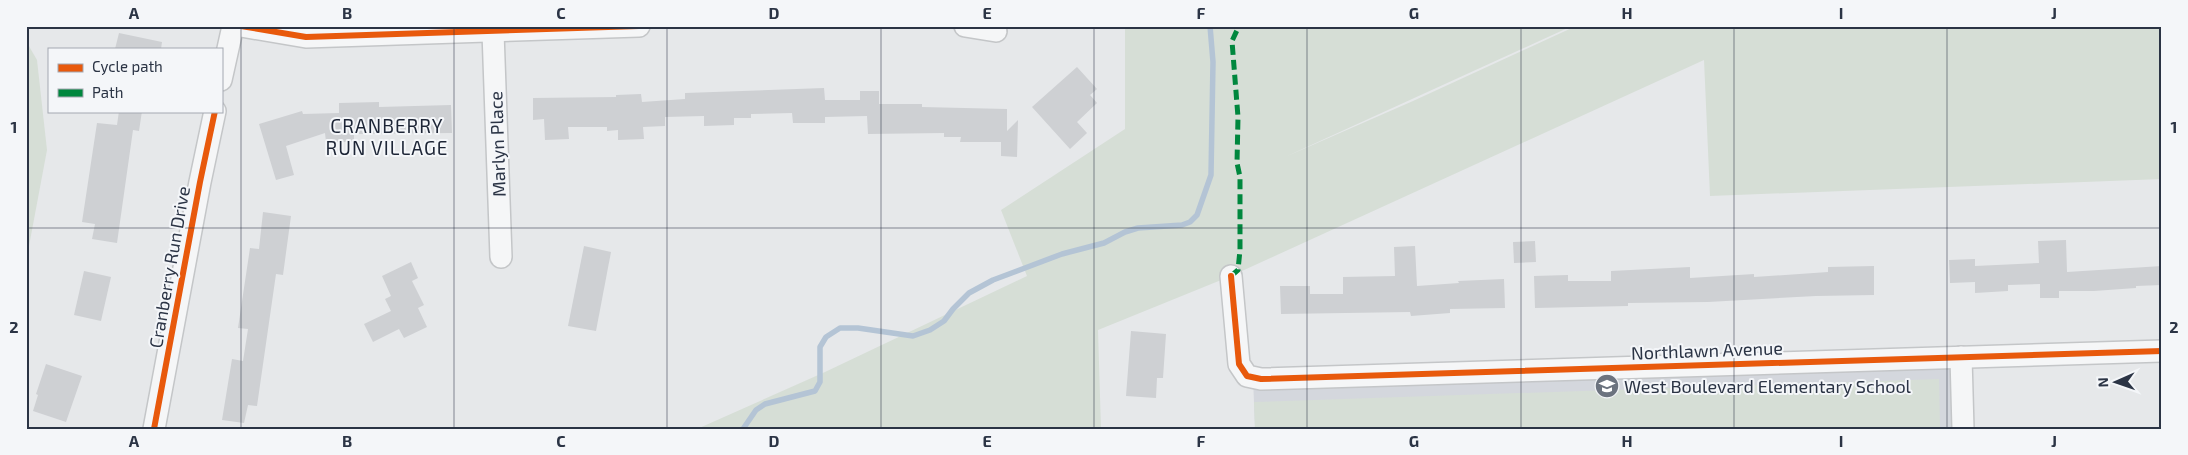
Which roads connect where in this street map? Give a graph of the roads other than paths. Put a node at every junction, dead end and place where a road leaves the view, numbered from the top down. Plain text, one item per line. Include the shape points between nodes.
1 (233, 26) edge
2 (241, 26) edge
3 (639, 26) edge
4 (965, 26) edge
5 (996, 31) dead end
6 (492, 32) junction
7 (222, 76) edge
8 (215, 112) edge
9 (501, 257) dead end
10 (1231, 276) dead end
11 (2162, 351) edge
12 (1960, 357) junction
13 (154, 429) edge
14 (1962, 429) edge

1 - 7 street
2 - 6 street via 306,37
3 - 6 street
4 - 5 street
6 - 9 street, Marlyn Place
8 - 13 street, Cranberry Run Drive
10 - 12 street, Northlawn Avenue via 1239,364 1247,376 1253,377
11 - 12 street, Northlawn Avenue
12 - 14 street

